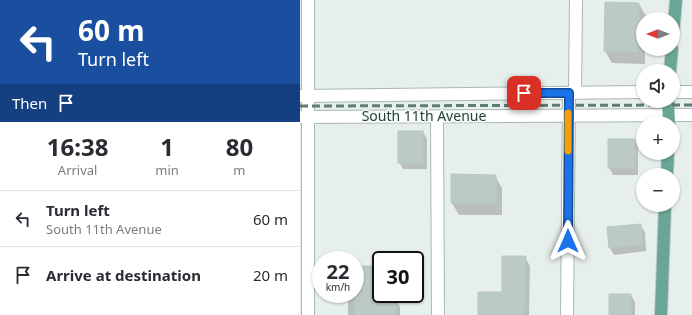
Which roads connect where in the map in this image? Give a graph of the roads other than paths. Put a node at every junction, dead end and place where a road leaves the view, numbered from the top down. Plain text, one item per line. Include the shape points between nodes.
1 (308, 0) edge
2 (576, 0) edge
3 (676, 0) edge
4 (675, 12) edge
5 (636, 92) edge
6 (680, 92) edge
7 (692, 92) edge
8 (572, 93) junction
9 (304, 96) edge
10 (304, 116) edge
11 (568, 116) junction
12 (692, 116) edge
13 (437, 117) junction
14 (636, 118) edge
15 (680, 118) edge
16 (665, 212) edge
17 (308, 315) edge
18 (438, 315) edge
19 (567, 315) edge
20 (661, 315) edge

1 - 9 street
2 - 8 street
3 - 4 main road
5 - 8 street, South 11th Avenue
6 - 7 street
8 - 9 street, South 11th Avenue
8 - 11 street
9 - 10 street
10 - 13 street, South 11th Avenue
10 - 17 street
11 - 13 street, South 11th Avenue
11 - 14 street, South 11th Avenue
11 - 19 street
12 - 15 street, South 11th Avenue
13 - 18 street
16 - 20 main road

